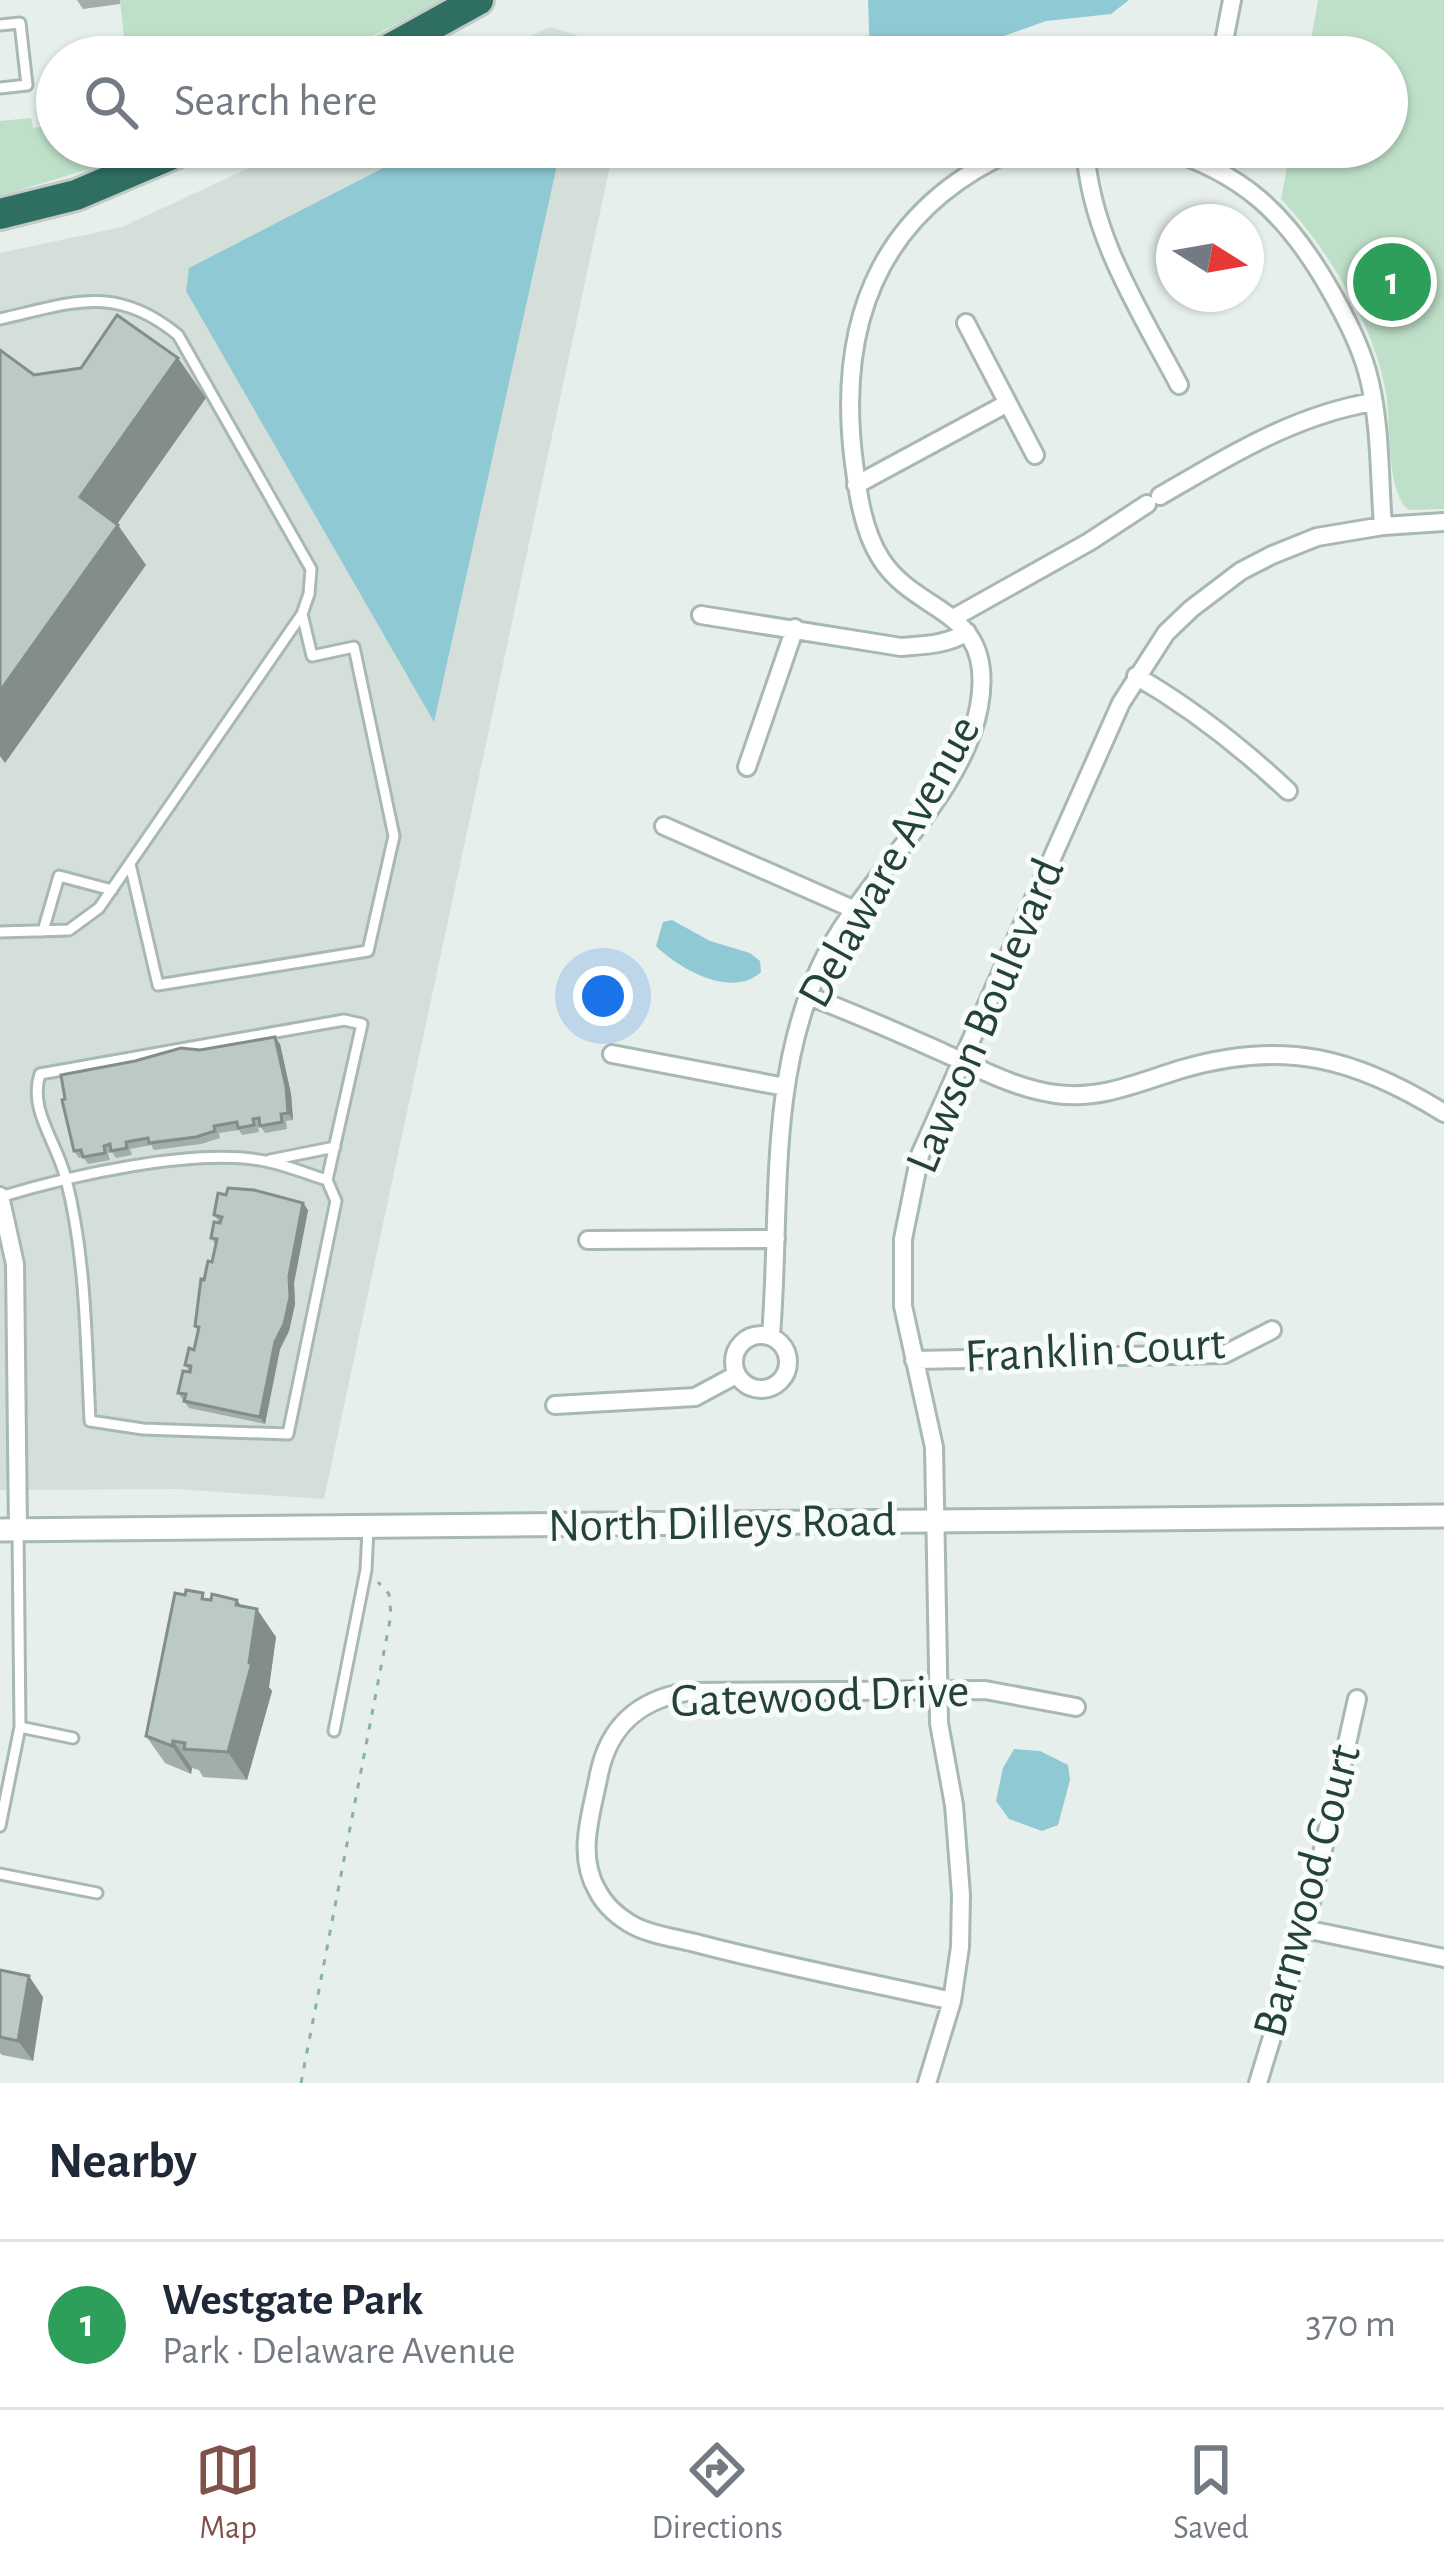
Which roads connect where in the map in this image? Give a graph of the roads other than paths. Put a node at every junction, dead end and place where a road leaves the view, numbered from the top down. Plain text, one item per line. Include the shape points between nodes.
1 (478, 0) edge
2 (1232, 0) edge
3 (0, 25) edge
4 (413, 36) edge
5 (1225, 36) edge
6 (0, 88) edge
7 (140, 168) edge
8 (978, 168) edge
9 (1088, 168) edge
10 (1220, 168) edge
11 (0, 214) edge
12 (0, 319) edge
13 (966, 323) dead end
14 (1179, 385) dead end
15 (1373, 401) junction
16 (1006, 404) junction
17 (1035, 455) dead end
18 (856, 485) junction
19 (1444, 522) edge
20 (1383, 526) junction
21 (302, 614) junction
22 (701, 615) dead end
23 (961, 625) junction
24 (795, 628) junction
25 (1136, 676) junction
26 (747, 767) dead end
27 (1288, 791) dead end
28 (664, 826) dead end
29 (130, 863) junction
30 (112, 890) junction
31 (853, 909) junction
32 (43, 931) junction
33 (0, 932) edge
34 (808, 996) junction
35 (612, 1054) dead end
36 (959, 1060) junction
37 (785, 1087) junction
38 (1444, 1113) edge
39 (334, 1147) junction
40 (265, 1161) junction
41 (66, 1176) junction
42 (327, 1180) junction
43 (0, 1196) edge
44 (776, 1239) junction
45 (588, 1240) dead end
46 (1272, 1330) dead end
47 (771, 1335) junction
48 (914, 1360) junction
49 (736, 1375) junction
50 (555, 1405) dead end
51 (1444, 1516) edge
52 (938, 1521) junction
53 (368, 1529) junction
54 (9, 1530) edge
55 (939, 1689) junction
56 (1357, 1699) dead end
57 (1076, 1707) dead end
58 (20, 1727) junction
59 (334, 1731) dead end
60 (74, 1738) dead end
61 (0, 1826) edge
62 (0, 1874) edge
63 (97, 1893) dead end
64 (1305, 1929) junction
65 (1444, 1958) edge
66 (952, 2001) junction
67 (927, 2083) edge
68 (1258, 2083) edge

1 - 4 highway
2 - 5 street
3 - 6 lane via 20,23 28,85
7 - 11 highway
8 - 18 street via 902,231 868,292 850,433
9 - 14 street via 1108,249
10 - 15 street via 1304,245 1356,340
12 - 21 lane via 118,300 151,312 178,335 311,569
13 - 16 street
15 - 20 street
15 - 23 street via 1289,426 1154,500
16 - 17 street
16 - 18 street
18 - 23 street via 880,558
19 - 20 street, Lawson Boulevard
20 - 25 street, Lawson Boulevard via 1317,537 1241,571 1166,633
21 - 29 lane
21 - 29 lane via 312,656 354,647 394,836 368,951 158,985
22 - 24 street
23 - 24 street via 956,639 901,647
23 - 31 street, Delaware Avenue via 973,644 981,692 964,748
24 - 26 street
25 - 27 street via 1194,710
25 - 36 street, Lawson Boulevard
28 - 31 street
29 - 30 lane
30 - 32 lane via 68,930
30 - 32 lane via 59,876
31 - 34 street, Delaware Avenue
32 - 33 lane
34 - 36 street
34 - 37 street, Delaware Avenue
35 - 37 street
36 - 38 street via 1015,1084 1088,1095 1231,1058 1327,1060 1394,1082
36 - 48 street, Lawson Boulevard via 920,1155 903,1239 902,1306
37 - 44 street, Delaware Avenue
39 - 40 lane
39 - 41 lane via 362,1024 344,1020 40,1074 33,1093
39 - 42 lane
40 - 41 lane via 220,1156
40 - 42 lane
41 - 42 lane via 82,1273 90,1420 288,1434 336,1201
41 - 43 lane
43 - 54 street via 15,1264
44 - 45 street
44 - 47 street, Delaware Avenue
46 - 48 street, Franklin Court via 1225,1354
47 - 49 street via 744,1341
47 - 49 street, Delaware Avenue via 788,1358 783,1378 765,1389
48 - 52 street, Lawson Boulevard via 934,1447
49 - 50 street via 695,1397
51 - 52 street, North Dilleys Road
52 - 53 street, North Dilleys Road
52 - 55 street, Lawson Boulevard
53 - 54 street, North Dilleys Road
53 - 59 lane
54 - 58 lane
55 - 57 street, Gatewood Drive
55 - 66 street, Lawson Boulevard via 961,1895
55 - 66 street, Gatewood Drive via 686,1692 645,1703 611,1737 585,1845 586,1866 607,1906 642,1929
56 - 64 street, Barnwood Court
58 - 60 lane
58 - 61 lane
62 - 63 lane
64 - 65 street
64 - 68 street, Barnwood Court
66 - 67 street, Lawson Boulevard

